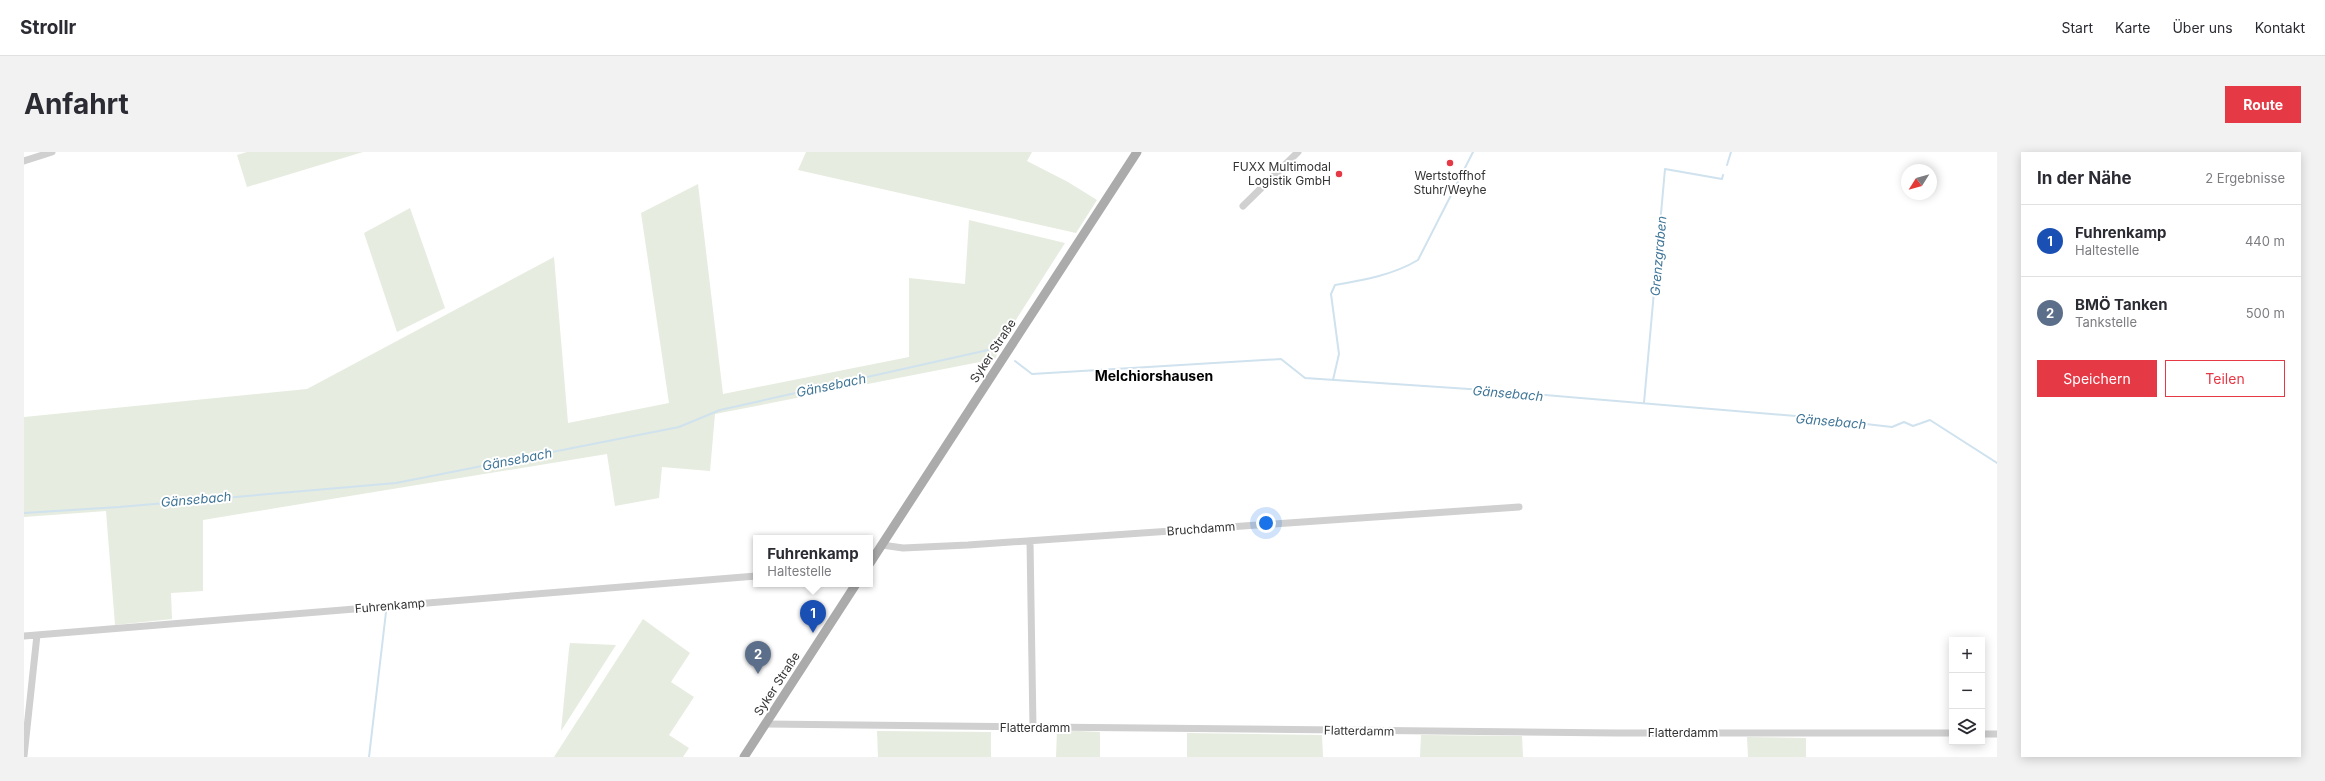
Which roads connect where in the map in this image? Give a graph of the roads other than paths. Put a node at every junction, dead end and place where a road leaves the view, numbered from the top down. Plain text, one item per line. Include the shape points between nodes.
1 (52, 152) edge
2 (1137, 152) edge
3 (1298, 152) edge
4 (24, 161) edge
5 (1243, 206) dead end
6 (1519, 507) dead end
7 (1030, 541) junction
8 (882, 545) junction
9 (873, 558) edge
10 (753, 576) edge
11 (854, 587) edge
12 (37, 635) junction
13 (24, 636) edge
14 (766, 724) junction
15 (1033, 728) junction
16 (1949, 734) edge
17 (1985, 734) edge
18 (1997, 734) edge
19 (24, 756) edge
20 (744, 757) edge

1 - 4 street
2 - 8 main road, Syker Straße
3 - 5 street
6 - 7 street, Bruchdamm
7 - 8 street, Bruchdamm via 903,548
7 - 15 street
8 - 9 main road, Syker Straße
10 - 12 street, Fuhrenkamp
11 - 14 main road, Syker Straße
12 - 13 street, Fuhrenkamp
12 - 19 street
14 - 15 street, Flatterdamm
14 - 20 main road, Syker Straße
15 - 16 street, Flatterdamm
17 - 18 street

